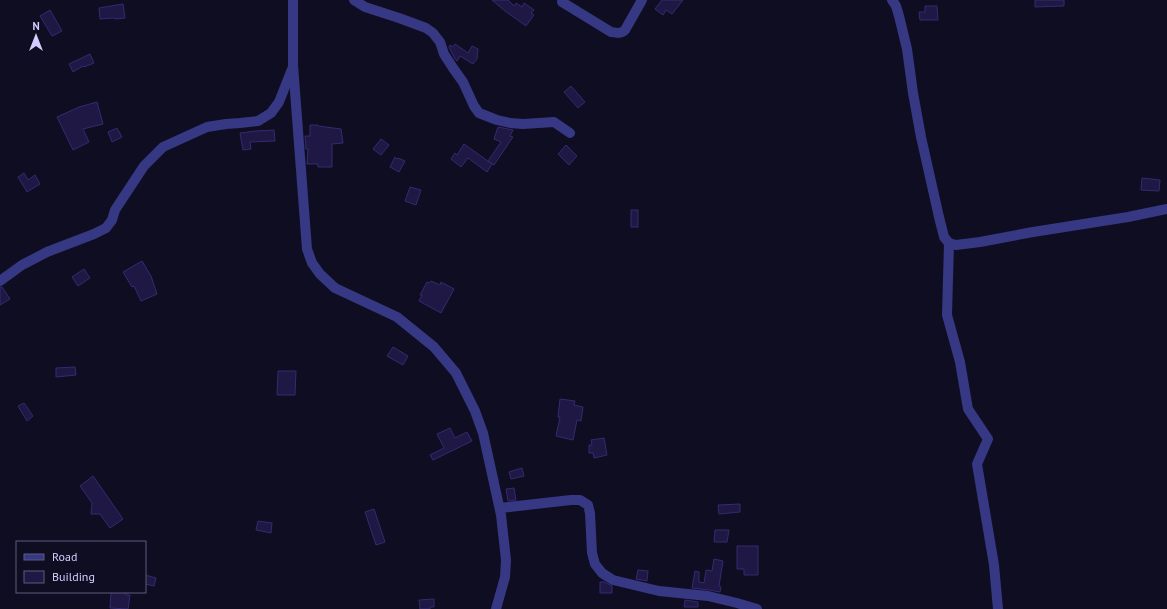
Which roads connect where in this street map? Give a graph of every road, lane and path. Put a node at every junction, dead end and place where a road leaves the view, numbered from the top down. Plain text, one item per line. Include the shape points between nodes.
1 (293, 0) edge
2 (354, 0) edge
3 (642, 0) edge
4 (892, 0) edge
5 (562, 2) dead end
6 (293, 65) junction
7 (570, 133) dead end
8 (1167, 209) edge
9 (949, 243) junction
10 (0, 281) edge
11 (500, 508) junction
12 (496, 609) edge
13 (757, 609) edge
14 (998, 609) edge

1 - 6 street
2 - 7 street via 365,7 426,28 433,33 479,113 510,123 554,122
3 - 5 street via 623,33 611,32
4 - 9 street via 899,16 921,137 939,217 944,236
6 - 10 street via 279,102 271,113 258,121 207,127 163,147 144,166 106,228 22,264
6 - 11 street via 307,249 312,262 334,288 397,317 434,347 456,373 483,433
8 - 9 street via 980,242 956,245
9 - 14 street via 947,315 960,362 968,409 988,439 977,464 994,565
11 - 12 street via 506,560 505,577
11 - 13 street via 580,500 588,505 592,553 596,564 602,573 613,580 659,591 708,596

